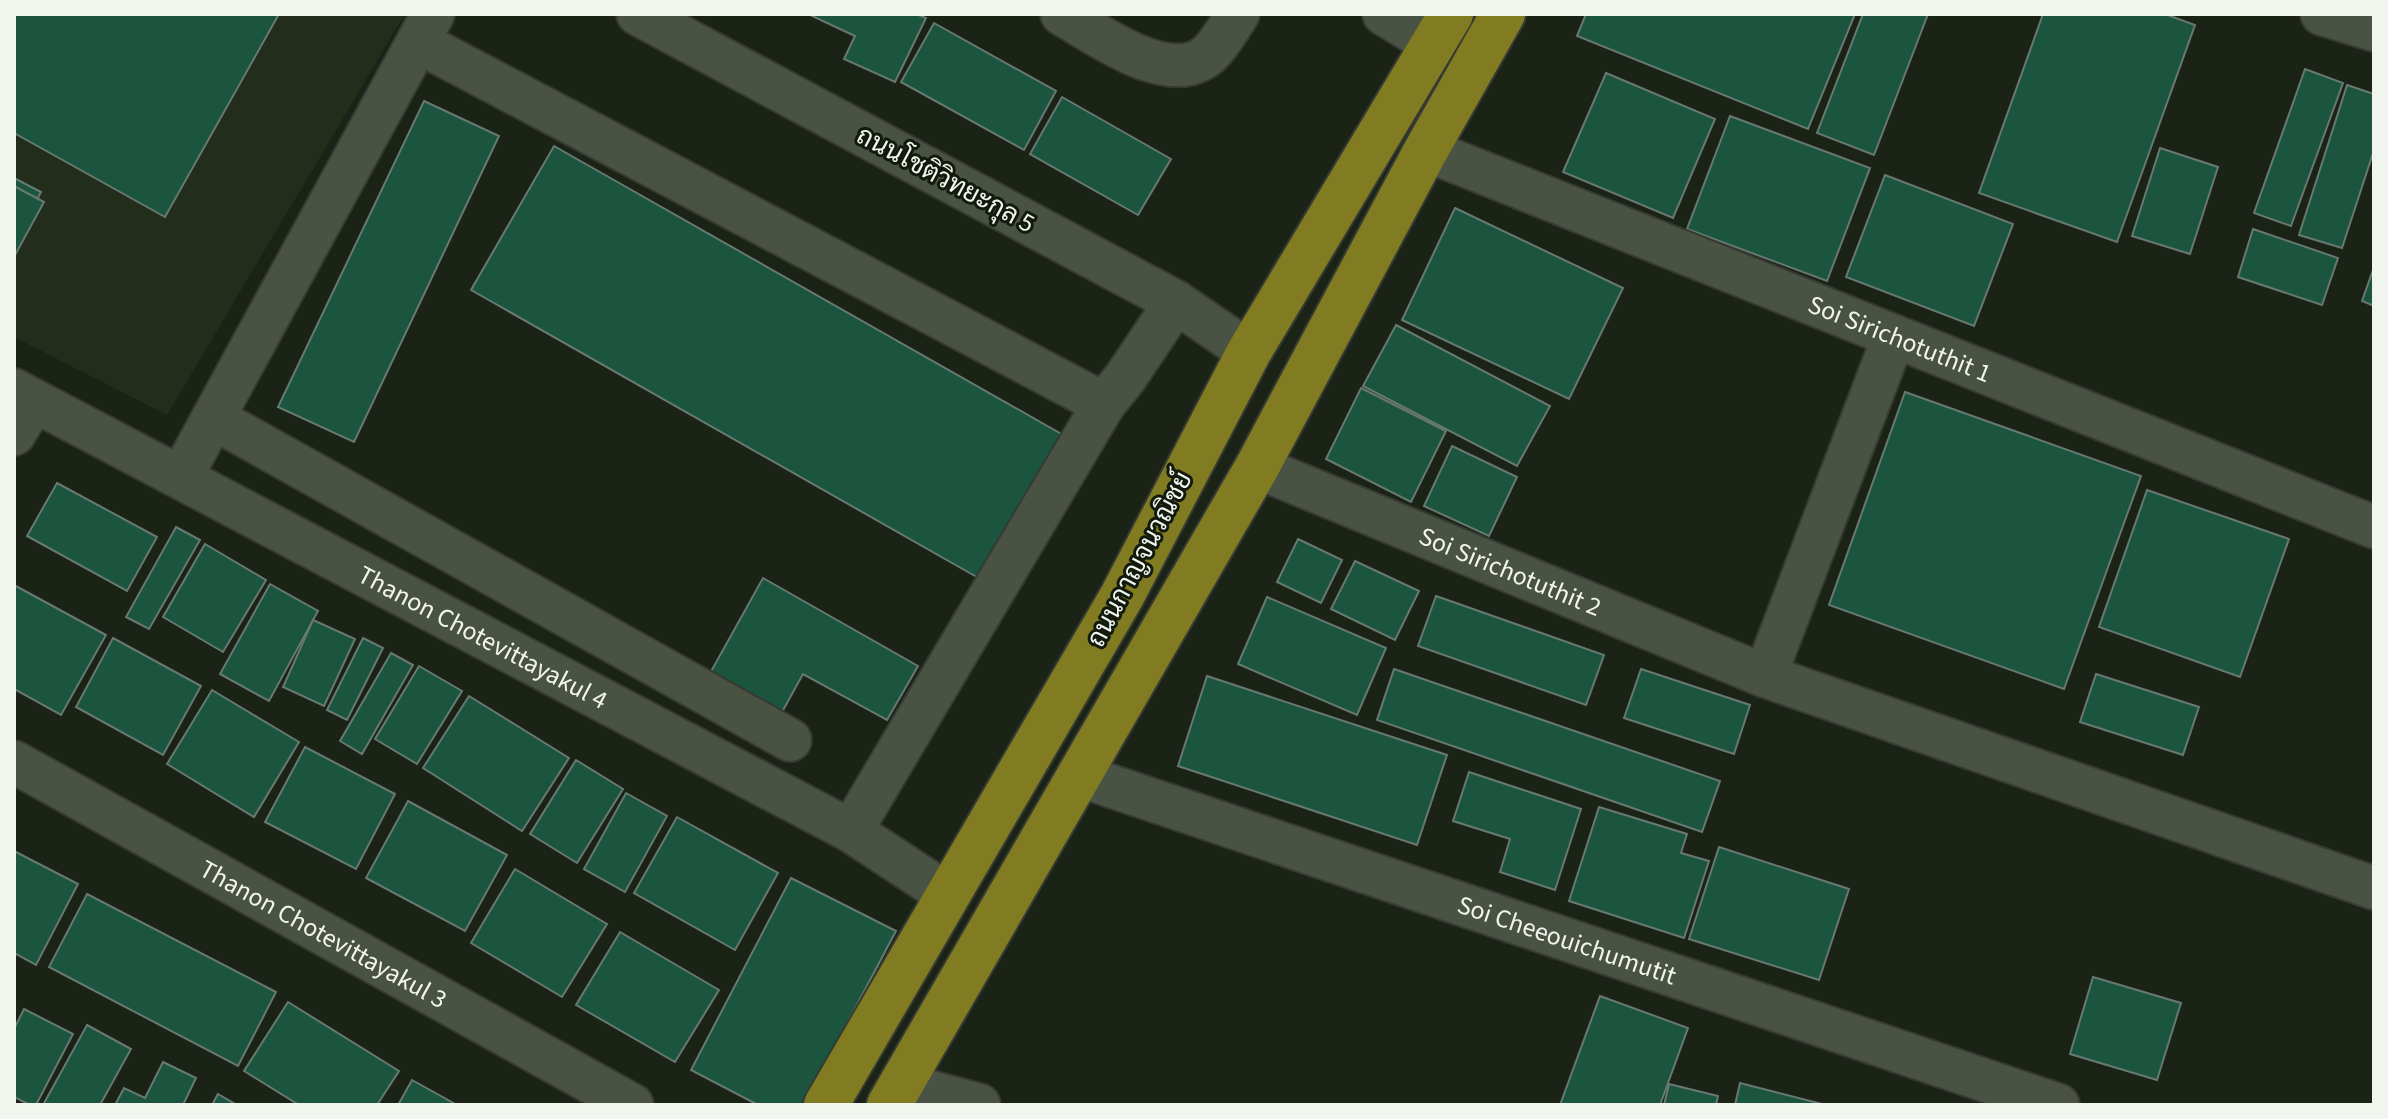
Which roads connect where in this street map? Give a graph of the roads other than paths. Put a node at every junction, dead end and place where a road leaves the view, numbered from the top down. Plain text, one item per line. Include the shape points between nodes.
1 (638, 14) edge
2 (1062, 14) edge
3 (1238, 14) edge
4 (1384, 14) edge
5 (1503, 14) edge
6 (2322, 14) edge
7 (426, 28) edge
8 (1442, 29) edge
9 (2374, 30) edge
10 (1426, 150) junction
11 (1176, 302) junction
12 (1894, 336) junction
13 (1249, 352) junction
14 (1104, 404) junction
15 (21, 408) edge
16 (213, 418) junction
17 (1257, 467) junction
18 (181, 477) junction
19 (2374, 527) edge
20 (1765, 676) junction
21 (790, 740) dead end
22 (14, 762) edge
23 (1078, 775) junction
24 (851, 831) junction
25 (2374, 888) edge
26 (947, 894) junction
27 (895, 1095) edge
28 (632, 1105) edge
29 (826, 1105) edge
30 (979, 1105) edge
31 (2058, 1105) edge

1 - 11 street, ถนนโชติวิทยะกุล 5
2 - 3 street via 1132,53 1166,65 1205,57
4 - 8 street
5 - 10 main road, ถนนกาญจนวณิชย์
6 - 9 street
7 - 14 street
7 - 16 street
8 - 13 main road, ถนนกาญจนวณิชย์
10 - 12 street, Soi Sirichotuthit 1
10 - 17 main road, ถนนกาญจนวณิชย์
11 - 13 street, ถนนโชติวิทยะกุล 5
11 - 14 street
12 - 19 street, Soi Sirichotuthit 1
12 - 20 street
13 - 26 main road, ถนนกาญจนวณิชย์ via 1122,596
14 - 24 street
15 - 18 street, Thanon Chotevittayakul 4
16 - 18 street
16 - 21 street
17 - 20 street, Soi Sirichotuthit 2
17 - 23 main road, ถนนกาญจนวณิชย์
18 - 24 street, Thanon Chotevittayakul 4
20 - 25 street, Soi Sirichotuthit 2
22 - 28 street, Thanon Chotevittayakul 3
23 - 27 main road, ถนนกาญจนวณิชย์
23 - 31 street, Soi Cheeouichumutit
24 - 26 street, Thanon Chotevittayakul 4
26 - 29 main road, ถนนกาญจนวณิชย์
27 - 30 street

